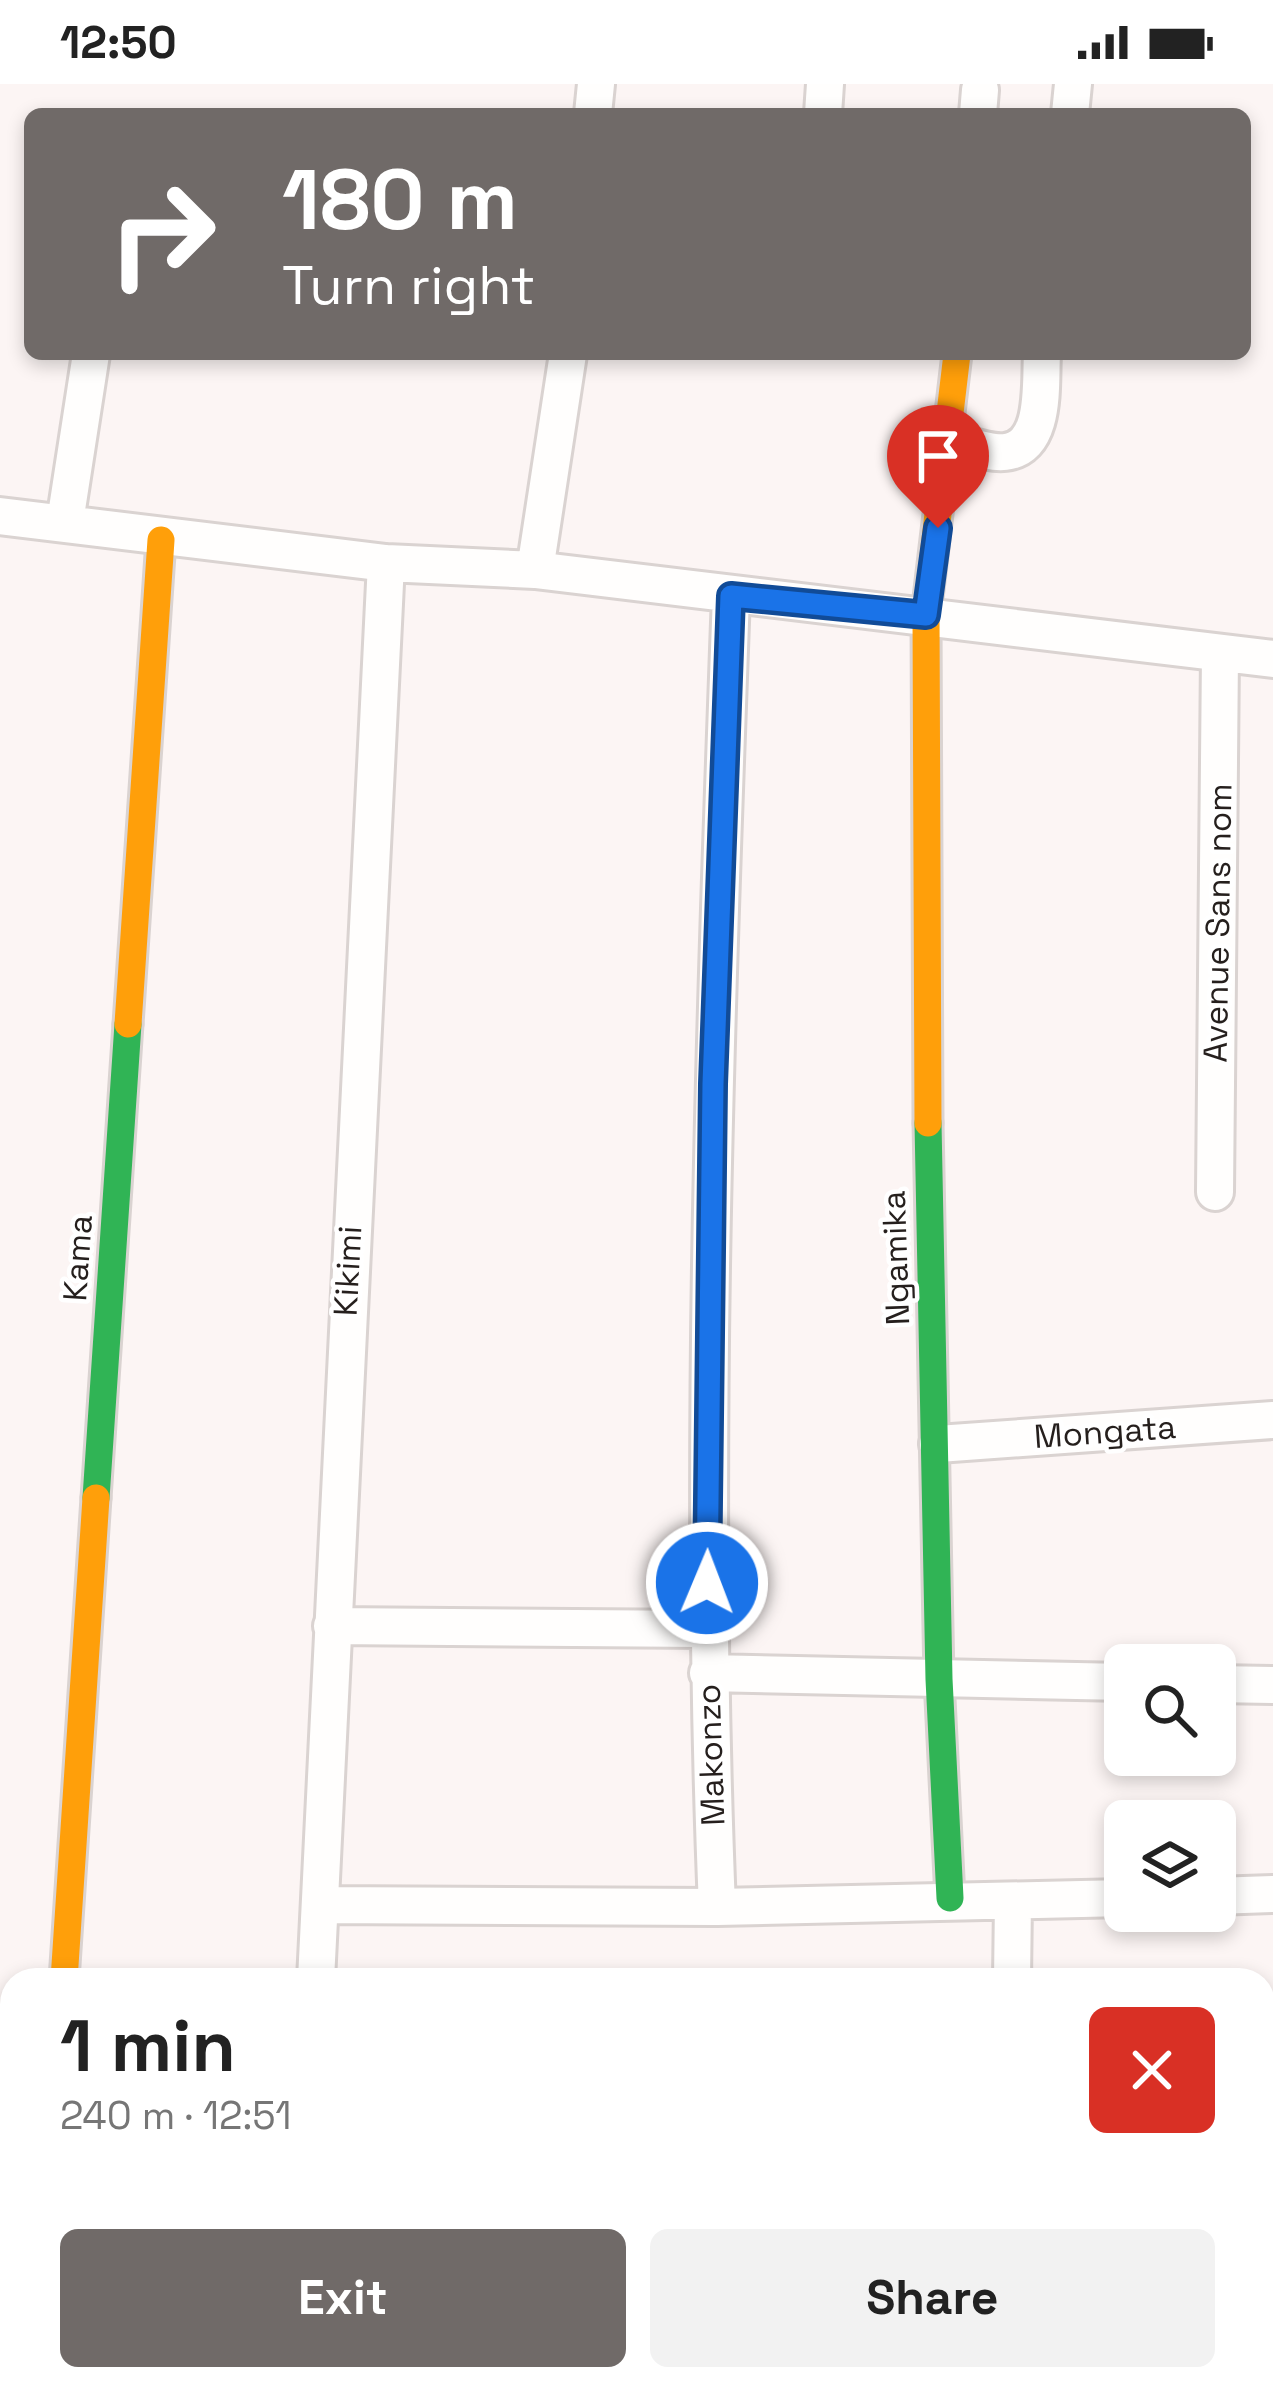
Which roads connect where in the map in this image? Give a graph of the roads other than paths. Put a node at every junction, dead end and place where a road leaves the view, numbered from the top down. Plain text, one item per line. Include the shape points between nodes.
1 (90, 360) edge
2 (567, 360) edge
3 (956, 360) edge
4 (1041, 360) edge
5 (949, 441) junction
6 (0, 516) edge
7 (65, 523) junction
8 (161, 540) junction
9 (386, 563) junction
10 (535, 570) junction
11 (731, 596) junction
12 (926, 615) junction
13 (1220, 654) junction
14 (1273, 658) edge
15 (1215, 1192) dead end
16 (1273, 1420) edge
17 (938, 1444) junction
18 (332, 1626) junction
19 (706, 1629) junction
20 (707, 1673) junction
21 (939, 1679) junction
22 (1104, 1682) edge
23 (1236, 1684) edge
24 (1273, 1685) edge
25 (1273, 1894) edge
26 (1236, 1895) edge
27 (950, 1898) junction
28 (1104, 1899) edge
29 (1013, 1901) junction
30 (320, 1905) junction
31 (717, 1907) junction
32 (65, 1968) edge
33 (317, 1968) edge
34 (1012, 1968) edge

1 - 7 street
2 - 10 street
3 - 5 street, Ngamika
4 - 5 street via 1036,425 1027,441 1006,452
5 - 12 street, Ngamika
6 - 7 street
7 - 8 street
8 - 9 street
8 - 32 street, Kama
9 - 10 street
9 - 18 street, Kikimi
10 - 11 street
11 - 12 street
11 - 19 street, Makonzo via 713,1084
12 - 13 street
12 - 17 street, Ngamika
13 - 14 street
13 - 15 street, Avenue Sans nom
16 - 17 street, Mongata
17 - 21 street, Ngamika
18 - 19 street
18 - 30 street, Kikimi
19 - 20 street, Makonzo
20 - 21 street
20 - 31 street, Makonzo
21 - 22 street
21 - 27 street, Ngamika
23 - 24 street
25 - 26 street
27 - 29 street
27 - 31 street
28 - 29 street
29 - 34 street
30 - 31 street
30 - 33 street, Kikimi

